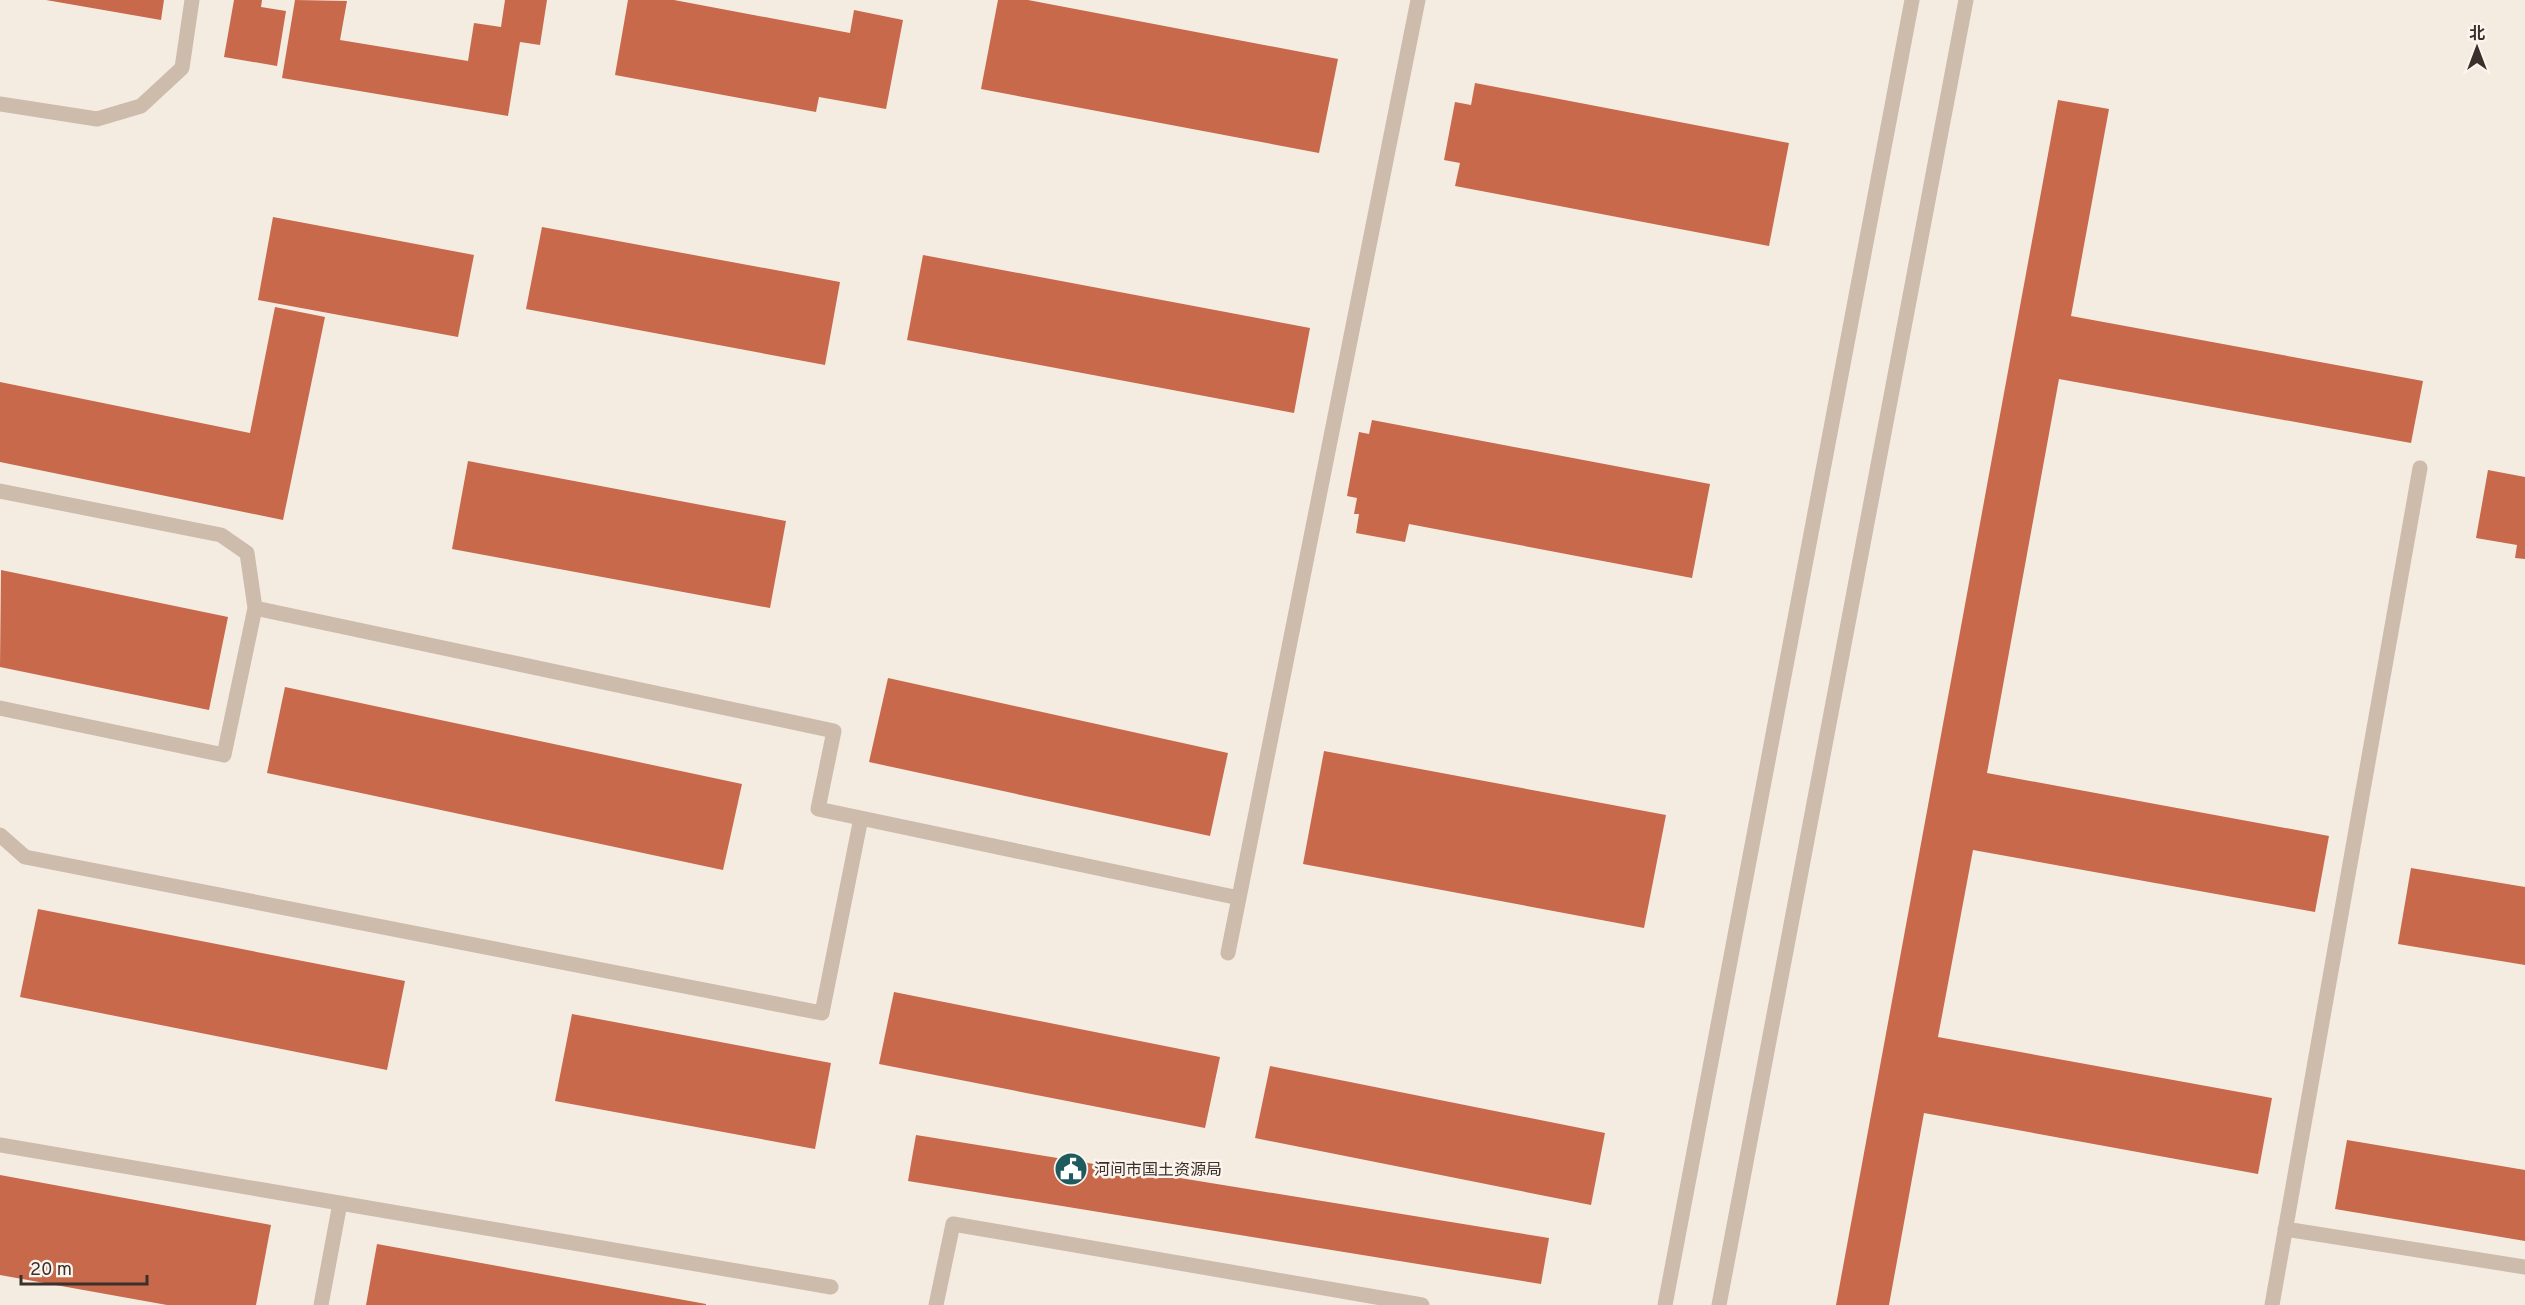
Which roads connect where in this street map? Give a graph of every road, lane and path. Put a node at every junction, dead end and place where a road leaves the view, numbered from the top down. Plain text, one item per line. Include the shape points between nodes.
1 (192, 0) edge
2 (1418, 0) edge
3 (1912, 0) edge
4 (1966, 0) edge
5 (0, 104) edge
6 (2421, 468) dead end
7 (0, 491) edge
8 (255, 608) junction
9 (0, 708) edge
10 (861, 818) junction
11 (0, 835) edge
12 (1239, 898) junction
13 (1228, 953) dead end
14 (0, 1144) edge
15 (339, 1203) junction
16 (2285, 1229) junction
17 (2525, 1267) edge
18 (831, 1287) dead end
19 (321, 1305) edge
20 (936, 1305) edge
21 (1422, 1305) edge
22 (1665, 1305) edge
23 (1719, 1305) edge
24 (2272, 1305) edge

1 - 5 street via 182,68 141,106 97,118
2 - 12 street
3 - 22 street
4 - 23 street
6 - 16 street
7 - 8 street via 221,535 248,553
8 - 9 street via 224,755
8 - 10 street via 834,731 818,809
10 - 11 street via 822,1013 25,856
10 - 12 street
12 - 13 street
14 - 15 street
15 - 18 street
15 - 19 street
16 - 17 street
16 - 24 street
20 - 21 street via 953,1224

